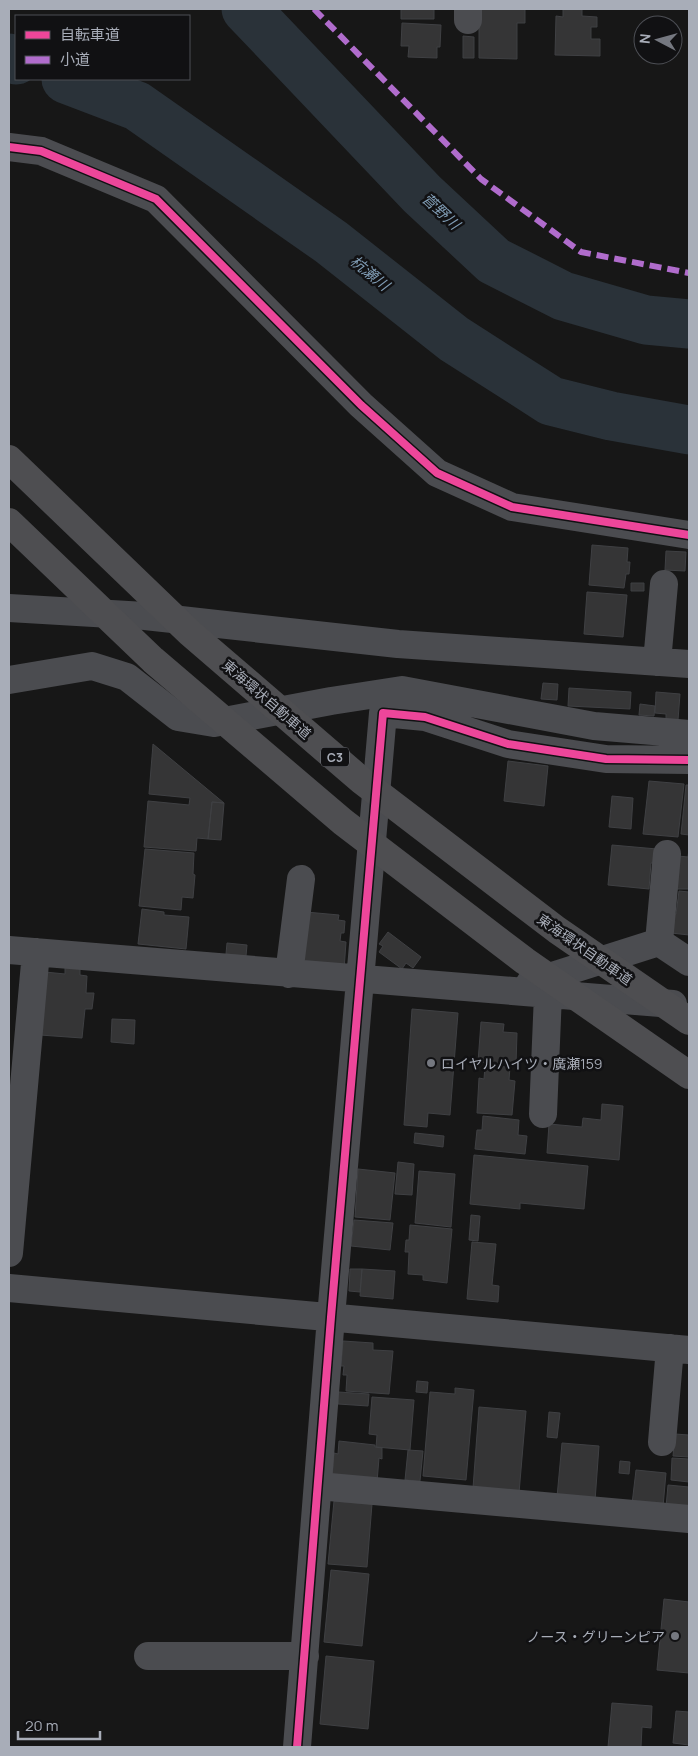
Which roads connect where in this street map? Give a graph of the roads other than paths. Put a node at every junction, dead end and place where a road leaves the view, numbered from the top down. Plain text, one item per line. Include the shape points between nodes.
1 (9, 147) edge
2 (9, 459) edge
3 (9, 522) edge
4 (689, 534) edge
5 (664, 584) dead end
6 (9, 608) edge
7 (657, 662) junction
8 (689, 664) edge
9 (9, 680) edge
10 (689, 734) edge
11 (689, 760) edge
12 (667, 854) dead end
13 (301, 879) dead end
14 (660, 942) junction
15 (9, 950) edge
16 (36, 952) junction
17 (689, 962) edge
18 (289, 974) junction
19 (361, 980) junction
20 (504, 991) junction
21 (548, 994) junction
22 (689, 1005) edge
23 (689, 1021) edge
24 (689, 1075) edge
25 (543, 1114) dead end
26 (9, 1253) edge
27 (9, 1288) edge
28 (331, 1317) junction
29 (680, 1349) edge
30 (662, 1442) dead end
31 (318, 1486) junction
32 (689, 1519) edge
33 (148, 1656) dead end
34 (305, 1656) junction
35 (298, 1747) edge

1 - 4 street via 40,151 156,199 361,405 437,473 512,507
2 - 23 highway, 東海環状自動車道 / C3 via 190,632 362,781 556,930
3 - 24 highway via 154,660 344,822 525,961
5 - 7 street
6 - 7 street via 145,616 398,644
7 - 8 street
9 - 10 street via 92,666 127,677 178,717 214,723 402,690 594,726
11 - 19 street via 606,759 508,744 425,717 383,714
12 - 14 street
13 - 18 street
14 - 17 street
14 - 20 street
15 - 16 street
16 - 18 street
16 - 26 street
18 - 19 street
19 - 20 street
19 - 28 street
20 - 21 street
21 - 22 street
21 - 25 street
27 - 28 street
28 - 29 street
28 - 31 street
29 - 30 street
31 - 32 street
31 - 34 street
33 - 34 street
34 - 35 street

